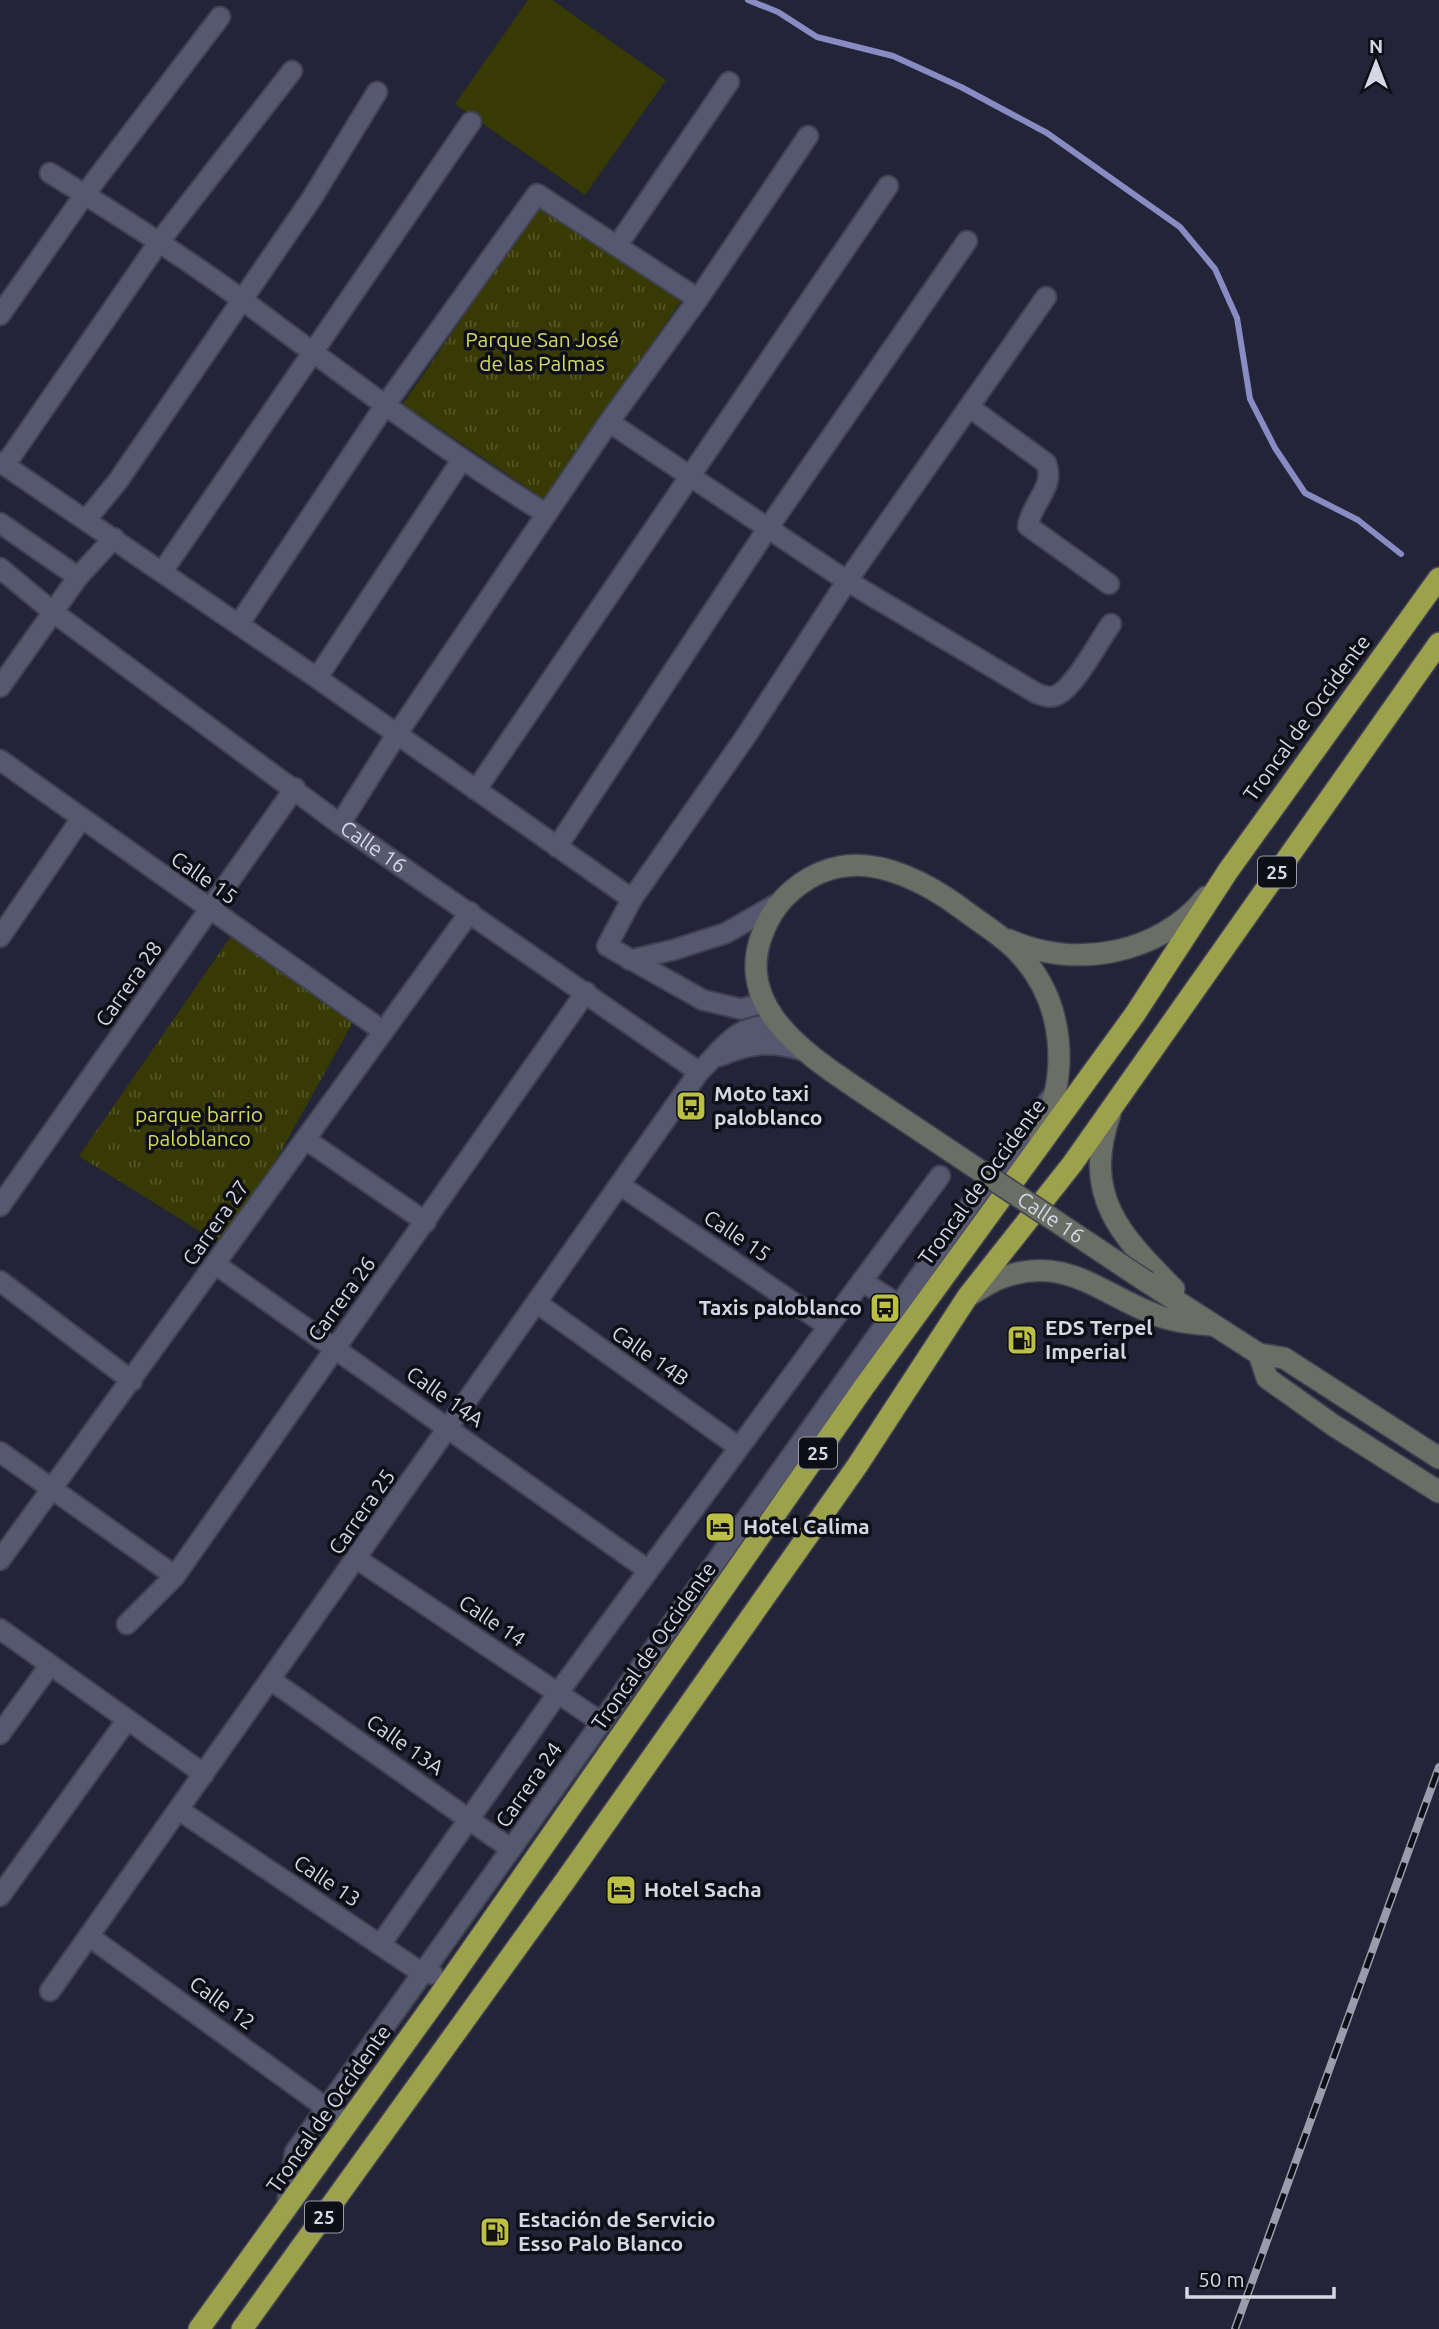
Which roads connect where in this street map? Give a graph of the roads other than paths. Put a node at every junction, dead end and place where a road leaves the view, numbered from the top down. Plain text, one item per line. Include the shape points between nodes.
1 (220, 17) dead end
2 (292, 71) dead end
3 (729, 82) dead end
4 (377, 92) dead end
5 (471, 122) dead end
6 (808, 136) dead end
7 (50, 173) dead end
8 (888, 186) dead end
9 (85, 194) junction
10 (967, 241) dead end
11 (159, 242) junction
12 (617, 246) junction
13 (1046, 297) dead end
14 (698, 299) junction
15 (243, 300) junction
16 (0, 315) edge
17 (312, 352) junction
18 (386, 404) junction
19 (969, 407) junction
20 (609, 422) junction
21 (461, 461) junction
22 (3, 463) edge
23 (688, 477) junction
24 (545, 513) junction
25 (86, 520) junction
26 (0, 523) edge
27 (768, 528) junction
28 (114, 538) junction
29 (0, 568) edge
30 (162, 572) junction
31 (78, 577) junction
32 (1439, 578) edge
33 (847, 581) junction
34 (1109, 584) dead end
35 (53, 612) junction
36 (239, 624) junction
37 (1111, 624) dead end
38 (1439, 643) edge
39 (317, 678) junction
40 (0, 687) edge
41 (397, 734) junction
42 (0, 760) edge
43 (295, 788) junction
44 (476, 790) junction
45 (81, 819) junction
46 (340, 824) junction
47 (557, 847) junction
48 (1228, 871) junction
49 (632, 899) junction
50 (780, 902) junction
51 (210, 910) junction
52 (470, 912) junction
53 (995, 933) junction
54 (0, 937) edge
55 (630, 960) junction
56 (586, 992) junction
57 (764, 1003) junction
58 (777, 1026) junction
59 (383, 1031) junction
60 (802, 1050) junction
61 (706, 1066) junction
62 (1058, 1089) junction
63 (1114, 1101) junction
64 (305, 1139) junction
65 (1031, 1157) junction
66 (940, 1176) dead end
67 (620, 1185) junction
68 (0, 1206) edge
69 (426, 1222) junction
70 (215, 1264) junction
71 (0, 1281) edge
72 (862, 1281) junction
73 (968, 1296) junction
74 (537, 1303) junction
75 (899, 1305) junction
76 (1209, 1320) junction
77 (828, 1326) junction
78 (335, 1348) junction
79 (1259, 1354) junction
80 (132, 1381) junction
81 (449, 1427) junction
82 (737, 1446) junction
83 (0, 1452) edge
84 (1439, 1458) edge
85 (52, 1489) junction
86 (1439, 1492) edge
87 (357, 1559) junction
88 (0, 1560) edge
89 (648, 1570) junction
90 (175, 1576) junction
91 (127, 1624) dead end
92 (0, 1629) edge
93 (50, 1665) junction
94 (271, 1680) junction
95 (558, 1693) junction
96 (127, 1720) junction
97 (601, 1722) junction
98 (0, 1734) edge
99 (204, 1774) junction
100 (179, 1810) junction
101 (468, 1819) junction
102 (511, 1849) junction
103 (0, 1896) edge
104 (90, 1937) junction
105 (380, 1945) junction
106 (422, 1973) junction
107 (454, 1976) junction
108 (50, 1991) dead end
109 (327, 2106) junction
110 (347, 2125) junction
111 (286, 2212) junction
112 (199, 2329) edge
113 (242, 2329) edge

1 - 9 street
2 - 11 street
3 - 12 street
4 - 15 street
5 - 17 street
6 - 14 street
7 - 9 street
8 - 23 street
9 - 11 street
9 - 16 street
10 - 27 street
11 - 15 street
11 - 22 street
12 - 14 street
12 - 18 street via 537,194
13 - 19 street
14 - 20 street
15 - 17 street
15 - 25 street
17 - 18 street
17 - 30 street
18 - 21 street
18 - 36 street
19 - 33 street
19 - 34 street via 1046,463 1048,482 1028,526
20 - 23 street
20 - 24 street
21 - 24 street
21 - 39 street
22 - 25 street
23 - 27 street
23 - 44 street
24 - 41 street
25 - 28 street
26 - 31 street
27 - 33 street
27 - 47 street
28 - 30 street
28 - 31 street
29 - 35 street, Calle 16
30 - 36 street
31 - 35 street
32 - 48 highway, Troncal de Occidente / 25
33 - 37 street via 1050,697 1069,686
33 - 49 street
35 - 40 street
35 - 43 street, Calle 16
36 - 39 street
38 - 63 highway, 25
39 - 41 street
41 - 44 street
41 - 46 street
42 - 45 street, Calle 15
43 - 46 street, Calle 16
43 - 51 street, Carrera 28
44 - 47 street
45 - 51 street, Calle 15
45 - 54 street
46 - 52 street, Calle 16
47 - 49 street
48 - 53 street via 1179,923 1129,948 1074,955 1020,945
48 - 65 highway, Troncal de Occidente / 25 via 1135,1014
49 - 55 street via 607,946
50 - 53 street, Calle 16 via 803,881 839,866 875,867 944,895
50 - 55 street via 726,933
50 - 57 street, Calle 16 via 761,933 757,972
51 - 59 street, Calle 15
51 - 68 street, Carrera 28
52 - 56 street, Calle 16
52 - 59 street, Carrera 27
53 - 62 street via 1015,948 1044,990 1059,1038
55 - 57 street via 714,1004 741,1009
56 - 61 street, Calle 16
56 - 69 street, Carrera 26
57 - 58 street, Calle 16
58 - 60 street, Calle 16
58 - 61 street, Carrera 25 via 760,1024 744,1029
59 - 64 street, Carrera 27
60 - 61 street via 756,1043
60 - 76 street, Calle 16, bridge
61 - 67 street, Carrera 25
62 - 65 street
62 - 75 street, Carrera 24
63 - 73 highway, 25 via 1073,1163
63 - 76 street via 1099,1163 1107,1206 1126,1240
64 - 69 street
64 - 70 street, Carrera 27
65 - 107 highway, Troncal de Occidente / 25 via 864,1387
66 - 72 street
67 - 74 street, Carrera 25
67 - 77 street, Calle 15
69 - 78 street, Carrera 26
70 - 78 street, Calle 14A
70 - 80 street, Carrera 27
71 - 80 street
72 - 75 street
72 - 77 street
73 - 76 street via 1000,1278 1044,1271 1093,1282 1154,1315 1191,1324
73 - 113 highway, 25 via 858,1466
74 - 81 street, Carrera 25
74 - 82 street, Calle 14B
75 - 97 street, Carrera 24
76 - 79 street, Calle 16
77 - 82 street
78 - 81 street, Calle 14A
78 - 90 street, Carrera 26
79 - 84 street, Calle 16 via 1284,1358
79 - 86 street, Calle 16 via 1267,1378
80 - 85 street, Carrera 27
81 - 87 street, Carrera 25
81 - 89 street, Calle 14A
82 - 89 street
83 - 85 street
85 - 88 street, Carrera 27
85 - 90 street
87 - 94 street, Carrera 25
87 - 95 street, Calle 14
89 - 95 street
90 - 91 street, Carrera 26
92 - 93 street
93 - 96 street
93 - 98 street
94 - 99 street, Carrera 25
94 - 101 street, Calle 13A
95 - 97 street, Calle 14
95 - 101 street
96 - 99 street
96 - 103 street
97 - 102 street, Carrera 24
99 - 100 street, Carrera 25
100 - 104 street, Carrera 25
100 - 105 street, Calle 13
101 - 102 street, Calle 13A
101 - 105 street
102 - 106 street, Carrera 24
104 - 108 street, Carrera 25
104 - 109 street, Calle 12
105 - 106 street, Calle 13
106 - 107 street, Calle 13
106 - 109 street, Carrera 24
107 - 110 highway, Troncal de Occidente / 25
109 - 110 street, Calle 12
109 - 111 street, Carrera 24 via 295,2152
110 - 111 highway, Troncal de Occidente / 25
111 - 112 highway, Troncal de Occidente / 25

